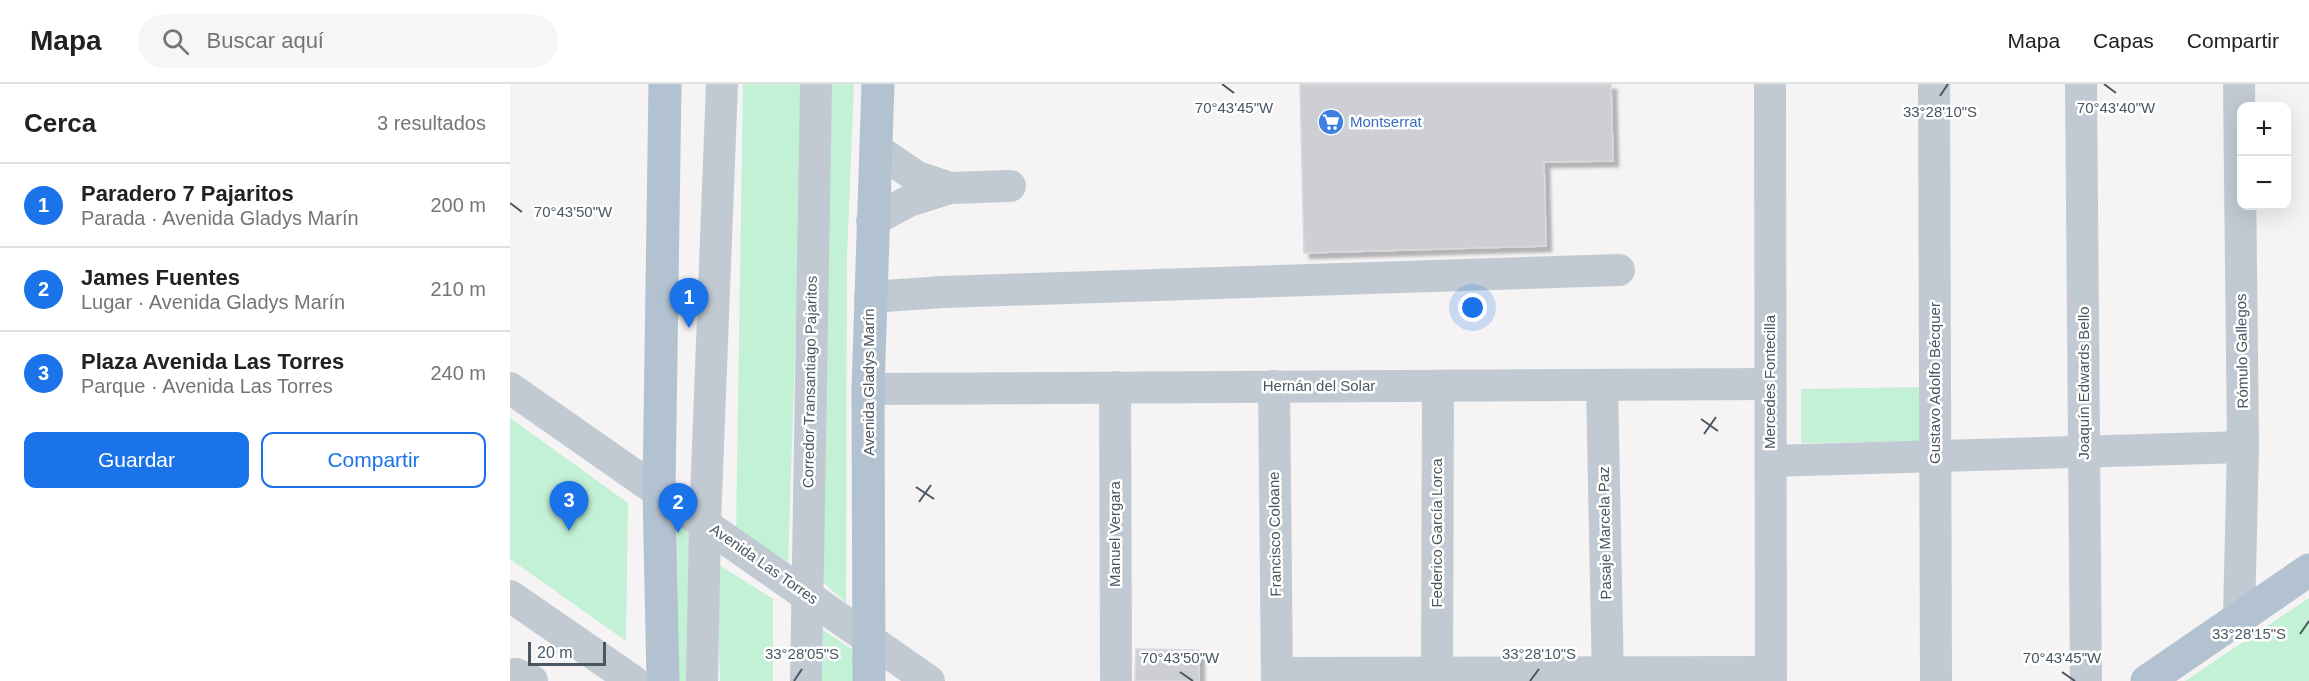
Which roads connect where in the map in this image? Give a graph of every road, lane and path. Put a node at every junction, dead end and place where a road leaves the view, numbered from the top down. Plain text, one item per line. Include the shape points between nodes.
1 (722, 84) edge
2 (816, 84) edge
3 (878, 84) edge
4 (1770, 84) edge
5 (1934, 84) edge
6 (2082, 84) edge
7 (2239, 84) edge
8 (667, 93) edge
9 (876, 148) junction
10 (1010, 186) dead end
11 (951, 188) junction
12 (872, 221) junction
13 (1619, 270) dead end
14 (870, 297) junction
15 (1770, 384) junction
16 (1602, 385) junction
17 (1274, 386) junction
18 (1438, 386) junction
19 (1115, 387) junction
20 (510, 388) edge
21 (868, 389) junction
22 (2243, 447) junction
23 (2084, 451) junction
24 (1935, 456) junction
25 (1770, 461) junction
26 (659, 490) junction
27 (705, 523) junction
28 (2309, 570) edge
29 (807, 594) junction
30 (510, 596) edge
31 (2239, 617) junction
32 (869, 638) junction
33 (510, 675) edge
34 (1277, 677) edge
35 (1437, 677) edge
36 (1608, 677) edge
37 (1771, 677) edge
38 (532, 681) edge
39 (633, 681) edge
40 (663, 681) edge
41 (702, 681) edge
42 (806, 681) edge
43 (869, 681) edge
44 (929, 681) edge
45 (1116, 681) edge
46 (1936, 681) edge
47 (2086, 681) edge
48 (2147, 681) edge

1 - 27 street
2 - 29 street, Corredor Transantiago Pajaritos
3 - 9 main road, Avenida Gladys Marín
4 - 15 street, Mercedes Fontecilla
5 - 24 street, Gustavo Adolfo Bécquer
6 - 23 street, Joaquín Edwards Bello
7 - 22 street, Rómulo Gallegos
8 - 26 main road
9 - 11 street via 917,177
9 - 12 main road, Avenida Gladys Marín
10 - 11 street
11 - 12 street via 909,201
12 - 14 main road, Avenida Gladys Marín
13 - 14 street
14 - 21 main road, Avenida Gladys Marín
15 - 16 street, Hernán del Solar
15 - 25 street, Mercedes Fontecilla
16 - 18 street, Hernán del Solar
16 - 36 street, Pasaje Marcela Paz
17 - 18 street, Hernán del Solar
17 - 19 street, Hernán del Solar
17 - 34 street, Francisco Coloane
18 - 35 street, Federico García Lorca
19 - 21 street, Hernán del Solar
19 - 45 street, Manuel Vergara
20 - 26 street, Avenida Las Torres
21 - 32 main road, Avenida Gladys Marín
22 - 23 street
22 - 31 street, Rómulo Gallegos
23 - 24 street
23 - 47 street, Joaquín Edwards Bello
24 - 25 street
24 - 46 street, Gustavo Adolfo Bécquer
25 - 37 street, Mercedes Fontecilla
26 - 27 street, Avenida Las Torres
26 - 40 main road
27 - 29 street, Avenida Las Torres
27 - 41 street
28 - 31 main road
29 - 32 street, Avenida Las Torres
29 - 42 street, Corredor Transantiago Pajaritos
30 - 39 street
31 - 48 main road
32 - 43 main road, Avenida Gladys Marín
32 - 44 street, Avenida Las Torres
33 - 38 street
34 - 35 street
35 - 36 street
36 - 37 street

